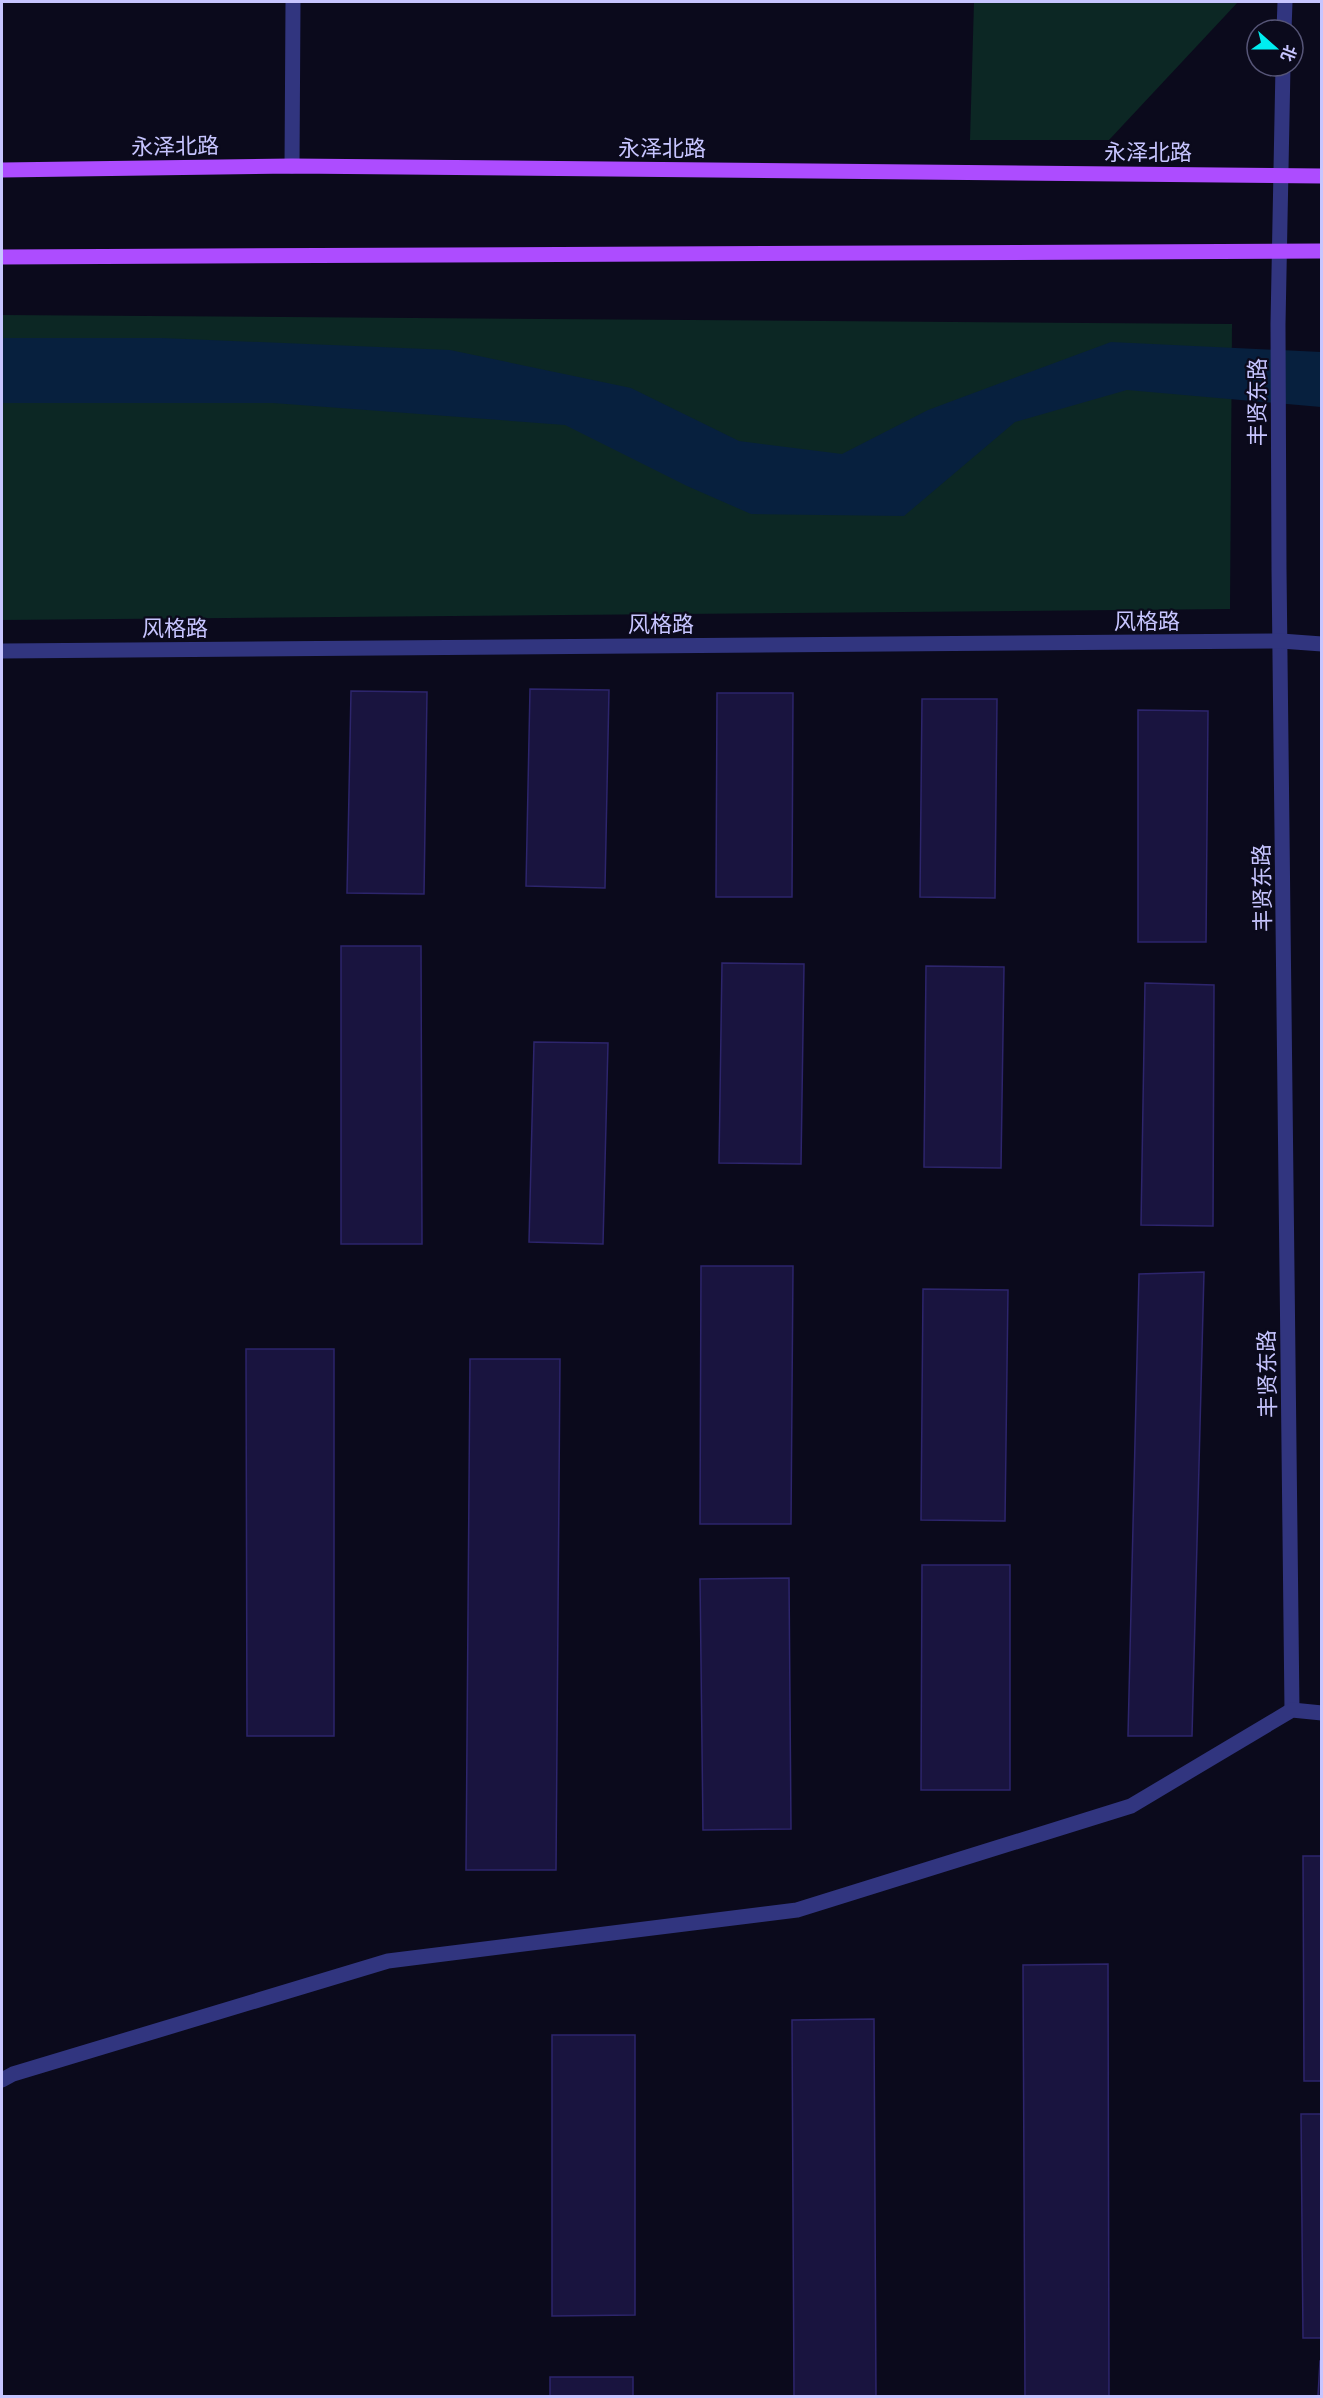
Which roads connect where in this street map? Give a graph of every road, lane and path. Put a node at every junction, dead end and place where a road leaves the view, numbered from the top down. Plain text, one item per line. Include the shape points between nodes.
1 (293, 2) edge
2 (1285, 2) edge
3 (1284, 18) edge
4 (1283, 78) edge
5 (292, 166) junction
6 (2, 170) edge
7 (1280, 175) junction
8 (1322, 176) edge
9 (1322, 251) edge
10 (1279, 253) junction
11 (2, 257) edge
12 (1281, 641) junction
13 (1322, 644) edge
14 (2, 651) edge
15 (1292, 1710) junction
16 (1322, 1713) edge
17 (2, 2080) edge

1 - 5 street
2 - 3 street
4 - 7 street, 丰贤东路
5 - 6 main road, 永泽北路
5 - 7 main road, 永泽北路
7 - 8 main road, 永泽北路
7 - 10 street, 丰贤东路
9 - 10 main road
10 - 11 main road
10 - 12 street, 丰贤东路
12 - 13 street, 风格路
12 - 14 street, 风格路
12 - 15 street, 丰贤东路
15 - 16 street
15 - 17 street via 1131,1806 797,1910 388,1961

